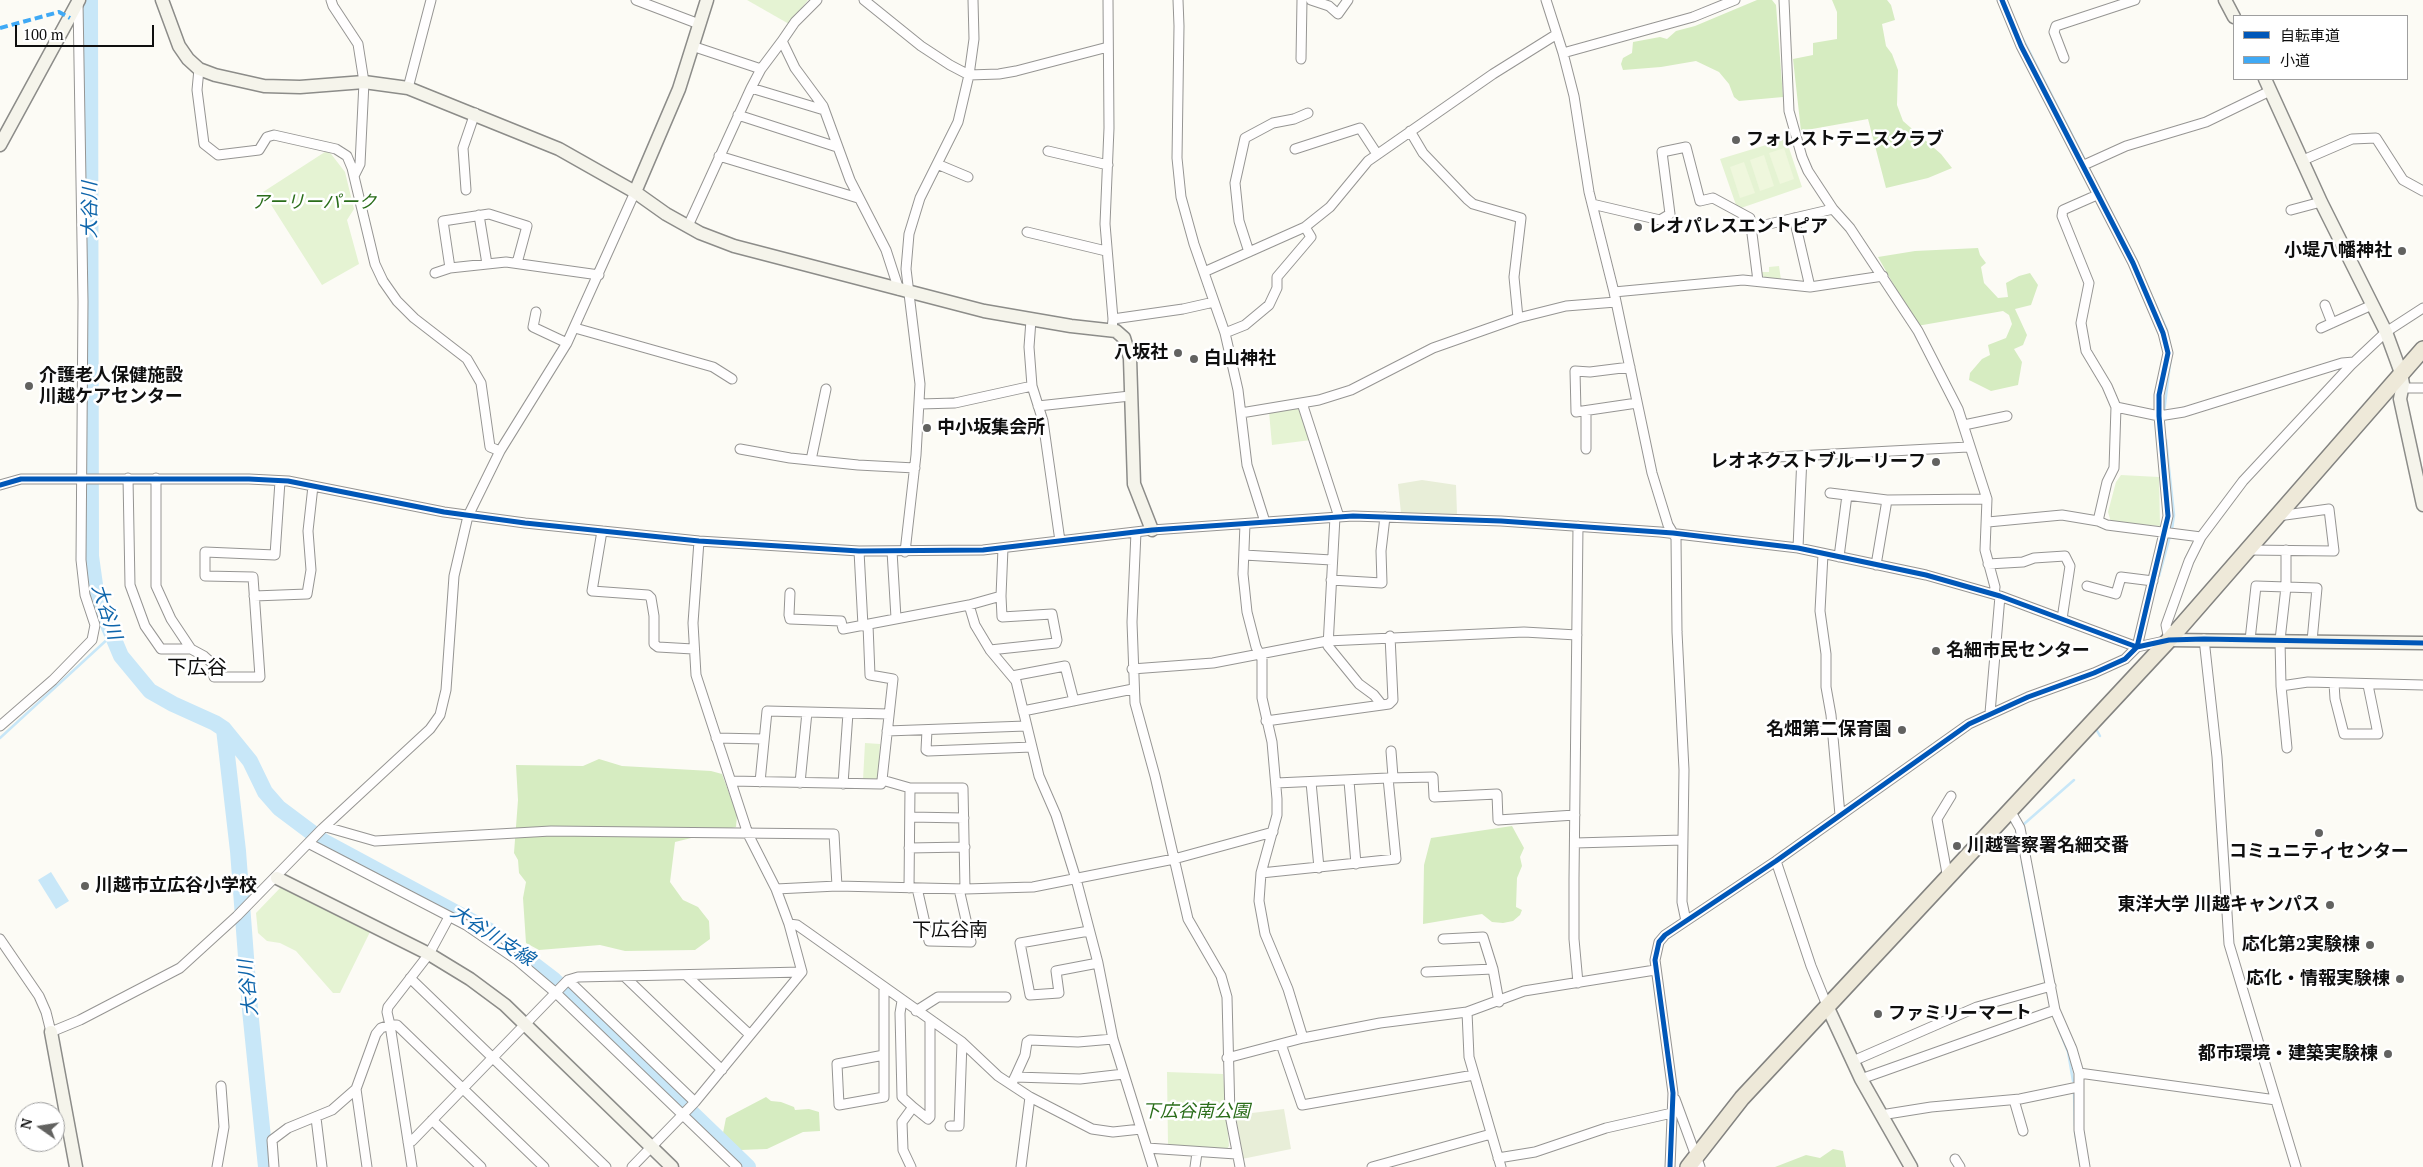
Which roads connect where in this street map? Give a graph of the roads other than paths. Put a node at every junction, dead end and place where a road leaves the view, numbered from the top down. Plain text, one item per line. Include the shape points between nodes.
1 (162, 0) edge
2 (331, 0) edge
3 (430, 0) edge
4 (636, 0) edge
5 (707, 0) edge
6 (817, 0) edge
7 (864, 0) edge
8 (973, 0) edge
9 (1108, 0) edge
10 (1178, 0) edge
11 (1302, 0) edge
12 (1311, 0) edge
13 (1348, 0) edge
14 (1546, 0) edge
15 (1735, 0) edge
16 (1784, 0) edge
17 (2002, 0) edge
18 (2135, 0) edge
19 (2225, 0) edge
20 (79, 1) edge
21 (2233, 15) edge
22 (699, 24) junction
23 (1557, 34) junction
24 (782, 41) junction
25 (692, 46) junction
26 (1108, 47) junction
27 (1563, 52) junction
28 (2064, 58) dead end
29 (1301, 59) dead end
30 (199, 69) junction
31 (761, 69) junction
32 (969, 75) junction
33 (2265, 80) edge
34 (364, 82) junction
35 (408, 88) junction
36 (751, 88) junction
37 (2270, 91) junction
38 (824, 110) junction
39 (475, 113) junction
40 (1308, 113) dead end
41 (738, 115) junction
42 (1410, 131) junction
43 (0, 145) edge
44 (838, 147) junction
45 (1295, 149) dead end
46 (1048, 151) dead end
47 (1377, 154) junction
48 (719, 156) junction
49 (2302, 161) junction
50 (937, 164) junction
51 (2084, 165) junction
52 (1108, 166) junction
53 (354, 176) junction
54 (968, 177) dead end
55 (466, 190) dead end
56 (2423, 190) edge
57 (634, 192) junction
58 (2097, 195) junction
59 (858, 198) junction
60 (2321, 202) junction
61 (1592, 204) junction
62 (1834, 209) junction
63 (2291, 210) dead end
64 (479, 215) junction
65 (1794, 218) junction
66 (688, 226) junction
67 (1305, 227) junction
68 (1752, 228) junction
69 (1027, 232) dead end
70 (1106, 251) junction
71 (1249, 252) junction
72 (516, 263) junction
73 (487, 264) junction
74 (450, 268) junction
75 (1204, 272) junction
76 (435, 273) dead end
77 (599, 275) junction
78 (1883, 276) junction
79 (1758, 281) junction
80 (1810, 287) junction
81 (903, 292) junction
82 (1614, 292) junction
83 (1214, 302) junction
84 (1616, 302) junction
85 (2325, 305) dead end
86 (2372, 305) junction
87 (2423, 308) edge
88 (536, 312) dead end
89 (1518, 318) junction
90 (1032, 320) junction
91 (2332, 323) junction
92 (1112, 324) junction
93 (575, 328) junction
94 (2321, 328) dead end
95 (2386, 332) junction
96 (1224, 333) junction
97 (567, 343) junction
98 (2423, 349) edge
99 (2354, 362) junction
100 (1630, 367) junction
101 (2401, 373) junction
102 (732, 379) dead end
103 (1032, 386) junction
104 (2402, 388) junction
105 (2423, 388) edge
106 (826, 389) dead end
107 (1130, 396) junction
108 (1302, 403) junction
109 (1638, 403) junction
110 (920, 404) junction
111 (1038, 406) junction
112 (2116, 407) junction
113 (1586, 411) junction
114 (1241, 413) junction
115 (2007, 416) dead end
116 (2159, 416) junction
117 (1964, 425) junction
118 (1968, 447) junction
119 (740, 449) dead end
120 (1586, 449) dead end
121 (500, 451) junction
122 (1802, 456) junction
123 (1758, 458) dead end
124 (811, 460) junction
125 (915, 468) junction
126 (128, 478) junction
127 (156, 478) junction
128 (81, 479) junction
129 (280, 481) junction
130 (0, 485) edge
131 (313, 486) junction
132 (1830, 493) dead end
133 (1847, 496) junction
134 (1987, 499) junction
135 (1887, 500) junction
136 (2423, 505) edge
137 (468, 516) junction
138 (2278, 516) junction
139 (1337, 517) junction
140 (1385, 517) junction
141 (2098, 521) junction
142 (1265, 522) junction
143 (1988, 522) junction
144 (1245, 524) junction
145 (1578, 526) junction
146 (602, 530) junction
147 (1152, 530) junction
148 (1136, 532) junction
149 (1673, 533) junction
150 (2169, 533) junction
151 (2201, 537) junction
152 (699, 541) junction
153 (1060, 541) junction
154 (1002, 548) junction
155 (1798, 548) junction
156 (2248, 550) junction
157 (2286, 550) junction
158 (859, 551) junction
159 (892, 552) junction
160 (905, 552) junction
161 (1823, 554) junction
162 (1244, 555) junction
163 (1839, 557) junction
164 (1332, 560) junction
165 (1988, 564) junction
166 (1876, 565) junction
167 (1331, 580) junction
168 (2153, 580) junction
169 (2087, 586) dead end
170 (2286, 587) junction
171 (790, 593) dead end
172 (1997, 595) junction
173 (254, 596) junction
174 (1001, 596) junction
175 (968, 605) junction
176 (896, 618) junction
177 (2062, 619) junction
178 (866, 626) junction
179 (1390, 636) junction
180 (1577, 636) junction
181 (2204, 639) junction
182 (2169, 640) junction
183 (2250, 640) junction
184 (2280, 640) junction
185 (1327, 641) junction
186 (2312, 641) junction
187 (2423, 642) edge
188 (2137, 647) junction
189 (191, 649) junction
190 (693, 649) junction
191 (990, 650) junction
192 (1260, 654) junction
193 (1132, 669) junction
194 (1012, 676) junction
195 (2334, 682) junction
196 (2368, 685) junction
197 (2423, 685) edge
198 (2281, 686) junction
199 (1133, 689) junction
200 (1074, 701) junction
201 (1382, 706) junction
202 (1023, 711) junction
203 (807, 712) junction
204 (848, 713) junction
205 (1990, 713) junction
206 (889, 714) junction
207 (1266, 721) junction
208 (0, 726) edge
209 (1026, 726) junction
210 (927, 730) junction
211 (887, 731) junction
212 (1832, 731) junction
213 (1803, 732) dead end
214 (716, 738) junction
215 (763, 739) junction
216 (1032, 747) junction
217 (2287, 748) dead end
218 (1391, 751) dead end
219 (1390, 778) junction
220 (882, 780) junction
221 (731, 781) junction
222 (1349, 781) junction
223 (760, 782) junction
224 (1311, 782) junction
225 (800, 783) junction
226 (1276, 783) junction
227 (843, 784) junction
228 (910, 788) junction
229 (1951, 796) dead end
230 (2011, 812) junction
231 (1575, 815) junction
232 (1840, 815) junction
233 (910, 817) junction
234 (964, 818) junction
235 (324, 828) junction
236 (1273, 832) junction
237 (748, 834) junction
238 (1684, 840) junction
239 (312, 841) junction
240 (1575, 843) junction
241 (909, 848) junction
242 (964, 848) junction
243 (1174, 858) junction
244 (1776, 861) junction
245 (1356, 864) junction
246 (1320, 868) junction
247 (1261, 873) junction
248 (277, 878) junction
249 (1076, 879) junction
250 (1948, 879) junction
251 (836, 886) junction
252 (913, 888) junction
253 (776, 889) junction
254 (962, 889) junction
255 (449, 918) junction
256 (1686, 921) junction
257 (789, 924) junction
258 (1089, 931) junction
259 (0, 939) edge
260 (1443, 939) dead end
261 (429, 954) junction
262 (1098, 963) junction
263 (1493, 969) junction
264 (1655, 970) junction
265 (802, 972) junction
266 (1426, 972) dead end
267 (624, 976) junction
268 (687, 976) junction
269 (410, 978) junction
270 (1578, 983) junction
271 (2051, 986) junction
272 (562, 987) junction
273 (884, 987) junction
274 (1006, 997) dead end
275 (902, 1001) junction
276 (1499, 1002) junction
277 (1828, 1008) junction
278 (2055, 1010) junction
279 (916, 1011) junction
280 (1467, 1012) junction
281 (930, 1022) junction
282 (390, 1025) junction
283 (525, 1025) junction
284 (51, 1032) junction
285 (748, 1034) junction
286 (1302, 1038) junction
287 (1113, 1039) junction
288 (962, 1042) junction
289 (1281, 1044) junction
290 (884, 1055) junction
291 (493, 1058) junction
292 (1227, 1058) junction
293 (1853, 1061) junction
294 (722, 1070) junction
295 (2079, 1073) junction
296 (1124, 1074) junction
297 (1474, 1075) junction
298 (1861, 1078) junction
299 (1013, 1082) junction
300 (220, 1086) dead end
301 (2078, 1086) junction
302 (463, 1088) junction
303 (356, 1089) junction
304 (1673, 1093) junction
305 (1030, 1097) junction
306 (2014, 1100) junction
307 (2276, 1100) junction
308 (913, 1107) junction
309 (688, 1109) junction
310 (1672, 1113) junction
311 (1881, 1115) junction
312 (316, 1118) junction
313 (432, 1120) junction
314 (950, 1126) dead end
315 (1141, 1129) junction
316 (2023, 1131) dead end
317 (1491, 1134) junction
318 (408, 1142) junction
319 (651, 1147) junction
320 (1147, 1148) junction
321 (1197, 1153) junction
322 (1236, 1154) junction
323 (1500, 1162) edge
324 (1694, 1163) edge
325 (414, 1166) edge
326 (76, 1167) edge
327 (217, 1167) edge
328 (274, 1167) edge
329 (322, 1167) edge
330 (367, 1167) edge
331 (481, 1167) edge
332 (544, 1167) edge
333 (606, 1167) edge
334 (632, 1167) edge
335 (672, 1167) edge
336 (737, 1167) edge
337 (911, 1167) edge
338 (1021, 1167) edge
339 (1153, 1167) edge
340 (1195, 1167) edge
341 (1240, 1167) edge
342 (1372, 1167) edge
343 (1670, 1167) edge
344 (1911, 1167) edge
345 (2085, 1167) edge
346 (2296, 1167) edge

1 - 30 street via 179,46
2 - 34 street via 358,44
3 - 35 street
4 - 22 street
5 - 22 street
6 - 24 street
7 - 32 street via 921,46
8 - 32 street via 974,39
9 - 26 street
10 - 75 street via 1178,176 1186,219
11 - 29 street
12 - 13 street via 1329,6 1338,14
14 - 23 street
15 - 27 street via 1693,17
16 - 62 street via 1789,111 1808,171
17 - 51 street via 2021,46
18 - 28 street via 2056,26 2054,32
19 - 21 street
20 - 43 street
20 - 128 street via 83,301
22 - 25 street
23 - 27 street
23 - 42 street
24 - 31 street
24 - 38 street via 795,68
25 - 31 street
25 - 57 street via 679,89
26 - 32 street via 1016,71
26 - 52 street
27 - 61 street via 1574,96
30 - 34 street via 264,86
30 - 53 street via 197,90 204,144 218,155 259,150 267,137 274,135 336,149 347,156
31 - 36 street
32 - 50 street via 958,122
33 - 37 street
34 - 35 street
34 - 53 street via 360,164
35 - 39 street
36 - 38 street
36 - 41 street
37 - 49 street
37 - 51 street via 2206,122 2126,146
38 - 44 street
39 - 55 street via 463,148
39 - 57 street via 559,149
40 - 71 street via 1273,123 1245,138 1235,183 1239,221
41 - 44 street
41 - 48 street
42 - 47 street
42 - 89 street via 1423,152 1473,204 1521,218 1514,276
44 - 59 street
45 - 47 street via 1360,128
46 - 52 street
47 - 67 street via 1330,207
48 - 59 street
48 - 66 street
49 - 56 street via 2352,139 2376,138 2403,180
49 - 60 street
50 - 54 street
50 - 81 street via 920,198 909,234
51 - 58 street
52 - 70 street
53 - 121 street via 375,264 383,281 396,301 414,318 467,359 481,383 490,447
57 - 66 street
57 - 77 street
58 - 112 street via 2063,210 2062,216 2089,283 2081,323 2086,351
58 - 116 street via 2134,263 2163,333 2168,353
59 - 81 street via 879,234
60 - 63 street
60 - 86 street
61 - 68 street via 1660,220 1670,214 1662,152 1686,147 1700,201 1713,198 1750,218
61 - 82 street
62 - 65 street
62 - 78 street
64 - 72 street via 500,215 527,226
64 - 73 street
64 - 74 street via 443,221
65 - 68 street
65 - 80 street
66 - 81 street via 734,246
67 - 71 street
67 - 96 street via 1311,237 1277,277 1277,288 1269,305 1245,325
68 - 79 street
69 - 70 street
70 - 92 street
71 - 75 street
72 - 73 street
72 - 77 street
73 - 74 street
74 - 76 street
75 - 83 street
77 - 93 street
78 - 80 street
78 - 117 street via 1944,379
79 - 80 street
79 - 82 street
81 - 90 street
81 - 110 street via 914,322
82 - 84 street
83 - 92 street
83 - 96 street
84 - 89 street via 1566,306
84 - 100 street
85 - 91 street
86 - 91 street
86 - 95 street
87 - 95 street
88 - 97 street via 533,327
89 - 108 street via 1433,348 1351,390
90 - 92 street
90 - 103 street
91 - 94 street
92 - 107 street via 1120,333 1130,358
93 - 97 street
93 - 102 street via 713,367
95 - 99 street
95 - 101 street
96 - 114 street
97 - 121 street
98 - 101 main road
99 - 116 street via 2342,362 2184,412
99 - 151 street via 2242,481
100 - 109 street
100 - 113 street via 1575,371 1576,412
101 - 104 street
101 - 138 main road
103 - 110 street via 955,404
103 - 111 street
104 - 105 street
104 - 136 street via 2400,399
106 - 124 street
107 - 111 street
107 - 147 street via 1134,484
108 - 114 street
108 - 139 street
109 - 113 street
109 - 149 street via 1652,474
110 - 125 street
111 - 153 street via 1043,421
112 - 116 street
112 - 141 street via 2114,468 2104,490
113 - 120 street
114 - 142 street via 1247,465
115 - 117 street
116 - 150 street
117 - 118 street
118 - 122 street
118 - 134 street
119 - 124 street
121 - 137 street
122 - 123 street
122 - 155 street
124 - 125 street
125 - 160 street
126 - 127 street
126 - 128 street
126 - 189 street via 130,584 145,626 161,649
127 - 129 street
127 - 189 street via 156,586 171,619
128 - 130 street via 21,479
128 - 208 street via 81,560 85,595 95,625 92,640 53,680
129 - 131 street
129 - 173 street via 275,555 205,552 205,576 254,578
131 - 137 street
131 - 173 street via 308,531 311,570 307,594
132 - 133 street
133 - 135 street
133 - 163 street
134 - 135 street
134 - 143 street
135 - 166 street
137 - 146 street
137 - 235 street via 454,576 449,662 440,715 430,729
138 - 156 main road
138 - 157 street via 2329,509 2334,551
139 - 140 street
139 - 142 street
139 - 164 street
140 - 145 street
140 - 167 street via 1382,582
141 - 143 street via 2062,515
141 - 150 street
142 - 144 street
143 - 165 street
144 - 147 street
144 - 162 street
145 - 149 street
145 - 180 street
146 - 152 street
146 - 190 street via 592,591 648,596 654,616 654,644
147 - 148 street
148 - 153 street
148 - 193 street
149 - 155 street
149 - 238 street via 1676,538
150 - 151 street
150 - 168 street
151 - 182 street via 2166,625
152 - 158 street
152 - 190 street
153 - 154 street
154 - 160 street
154 - 174 street
155 - 161 street
156 - 157 street
156 - 182 main road
157 - 170 street
158 - 159 street
158 - 178 street
159 - 160 street
159 - 176 street
161 - 163 street
161 - 212 street via 1820,611
162 - 164 street
162 - 192 street via 1247,612
163 - 166 street
164 - 167 street
165 - 172 street
165 - 177 street via 2065,556 2070,566
166 - 172 street
167 - 185 street
168 - 169 street via 2121,577 2116,594
168 - 188 street
170 - 183 street via 2256,586
170 - 184 street
170 - 186 street via 2317,588
171 - 178 street via 790,618 838,620 843,629
172 - 177 street
172 - 205 street
173 - 189 street via 260,677 214,677 213,664
174 - 175 street
174 - 191 street via 1002,617 1052,614 1057,640 1056,643
175 - 176 street
175 - 191 street
176 - 178 street
177 - 188 street
178 - 206 street via 870,675 893,679
179 - 180 street via 1524,632
179 - 185 street
179 - 201 street via 1393,700
180 - 231 street
181 - 182 street
181 - 183 street
181 - 307 street via 2217,757 2229,944
182 - 188 street
182 - 230 main road
183 - 184 street
184 - 186 street
184 - 198 street
185 - 192 street
185 - 201 street via 1346,669
186 - 187 street
188 - 205 street via 2125,659 2094,673
190 - 214 street via 701,696
191 - 194 street
192 - 193 street via 1182,666
192 - 207 street
193 - 199 street
194 - 200 street via 1065,666
194 - 202 street
195 - 196 street
195 - 196 street via 2344,734 2378,734
195 - 198 street
196 - 197 street
198 - 217 street
199 - 200 street
199 - 243 street
200 - 202 street
201 - 207 street
202 - 209 street
203 - 204 street
203 - 215 street via 767,711
203 - 225 street
204 - 206 street
204 - 227 street
205 - 232 street via 1969,724
206 - 211 street
207 - 226 street via 1272,742
209 - 210 street
209 - 216 street
210 - 211 street
210 - 216 street via 928,751
211 - 220 street
212 - 213 street
212 - 232 street
214 - 215 street
214 - 221 street
215 - 223 street
216 - 249 street via 1038,776 1056,815
218 - 219 street
219 - 222 street
219 - 231 street via 1433,777 1434,797 1497,794 1498,820
219 - 245 street via 1396,859
220 - 227 street via 881,784
220 - 228 street
221 - 223 street
221 - 237 street
222 - 224 street
222 - 245 street
223 - 225 street
224 - 226 street
224 - 246 street
225 - 227 street
226 - 236 street via 1277,815
228 - 233 street
228 - 234 street via 963,788
229 - 250 street via 1937,819
230 - 250 main road
230 - 271 street via 2020,828
231 - 240 street
232 - 244 street
233 - 234 street
233 - 241 street
234 - 242 street
235 - 237 street via 375,841 551,832
235 - 239 street
236 - 243 street
236 - 247 street
237 - 251 street via 834,834
237 - 253 street
238 - 240 street
238 - 256 street via 1682,902
239 - 248 street
239 - 255 street
240 - 270 street via 1574,939
241 - 242 street
241 - 252 street
242 - 254 street
243 - 249 street
243 - 292 street via 1188,919 1221,976 1227,996
244 - 256 street
244 - 277 street
245 - 246 street
246 - 247 street
247 - 286 street via 1259,901 1265,934 1288,989
248 - 261 street
248 - 284 street via 180,968
249 - 254 street via 1021,888
249 - 258 street
250 - 277 main road
251 - 252 street
251 - 253 street
252 - 254 street
252 - 254 street via 929,941 971,942
253 - 257 street
255 - 261 street
255 - 272 street via 466,925
256 - 264 street via 1659,942
257 - 265 street
257 - 273 street via 802,928
258 - 262 street
258 - 262 street via 1020,944 1030,995 1059,992 1056,970
259 - 284 street via 39,996
260 - 263 street via 1483,938
261 - 269 street
261 - 283 street via 470,979 505,1005
262 - 287 street
263 - 266 street
263 - 276 street
264 - 270 street
264 - 304 street
265 - 268 street
265 - 285 street
267 - 268 street
267 - 272 street via 578,977
267 - 294 street
268 - 285 street
269 - 282 street via 388,1007
269 - 291 street
270 - 276 street via 1524,991
271 - 278 street
271 - 293 street via 1977,1007
272 - 283 street
272 - 309 street
272 - 309 street
273 - 275 street
273 - 290 street
274 - 279 street via 938,997
275 - 279 street
275 - 308 street via 902,1097
276 - 280 street
277 - 293 street
277 - 324 main road via 1742,1098
278 - 295 street
278 - 298 street
279 - 281 street
280 - 286 street via 1380,1023
280 - 297 street via 1469,1057
281 - 288 street
281 - 308 street via 930,1116 928,1118
282 - 302 street via 397,1025
282 - 303 street via 376,1034
282 - 318 street
283 - 291 street
283 - 319 street
284 - 326 street
285 - 294 street
286 - 289 street
287 - 296 street
287 - 299 street via 1078,1042 1030,1040
288 - 299 street
288 - 314 street via 959,1126
289 - 292 street
289 - 297 street via 1302,1105
290 - 290 street via 884,1097 839,1105 837,1064
291 - 302 street
291 - 333 street
292 - 322 street
293 - 298 street
294 - 309 street
295 - 301 street
295 - 307 street
296 - 299 street
296 - 315 street
297 - 317 street
298 - 311 street
299 - 305 street
300 - 327 street via 224,1127
301 - 306 street
301 - 345 street via 2079,1130
302 - 313 street
302 - 332 street
303 - 312 street via 332,1110
303 - 330 street
304 - 310 street
304 - 324 street
305 - 315 street via 1092,1129 1114,1132
305 - 338 street
306 - 311 street
306 - 316 street
307 - 346 street
308 - 337 street via 902,1122 903,1150
309 - 319 street
309 - 336 street
310 - 323 street via 1606,1128
310 - 343 street
311 - 344 street
312 - 328 street via 288,1128 272,1140
312 - 329 street
313 - 318 street
313 - 331 street
315 - 320 street
317 - 323 street
317 - 342 street
318 - 325 street
319 - 334 street
319 - 335 street
320 - 321 street
320 - 339 street
321 - 322 street
321 - 340 street
322 - 341 street

